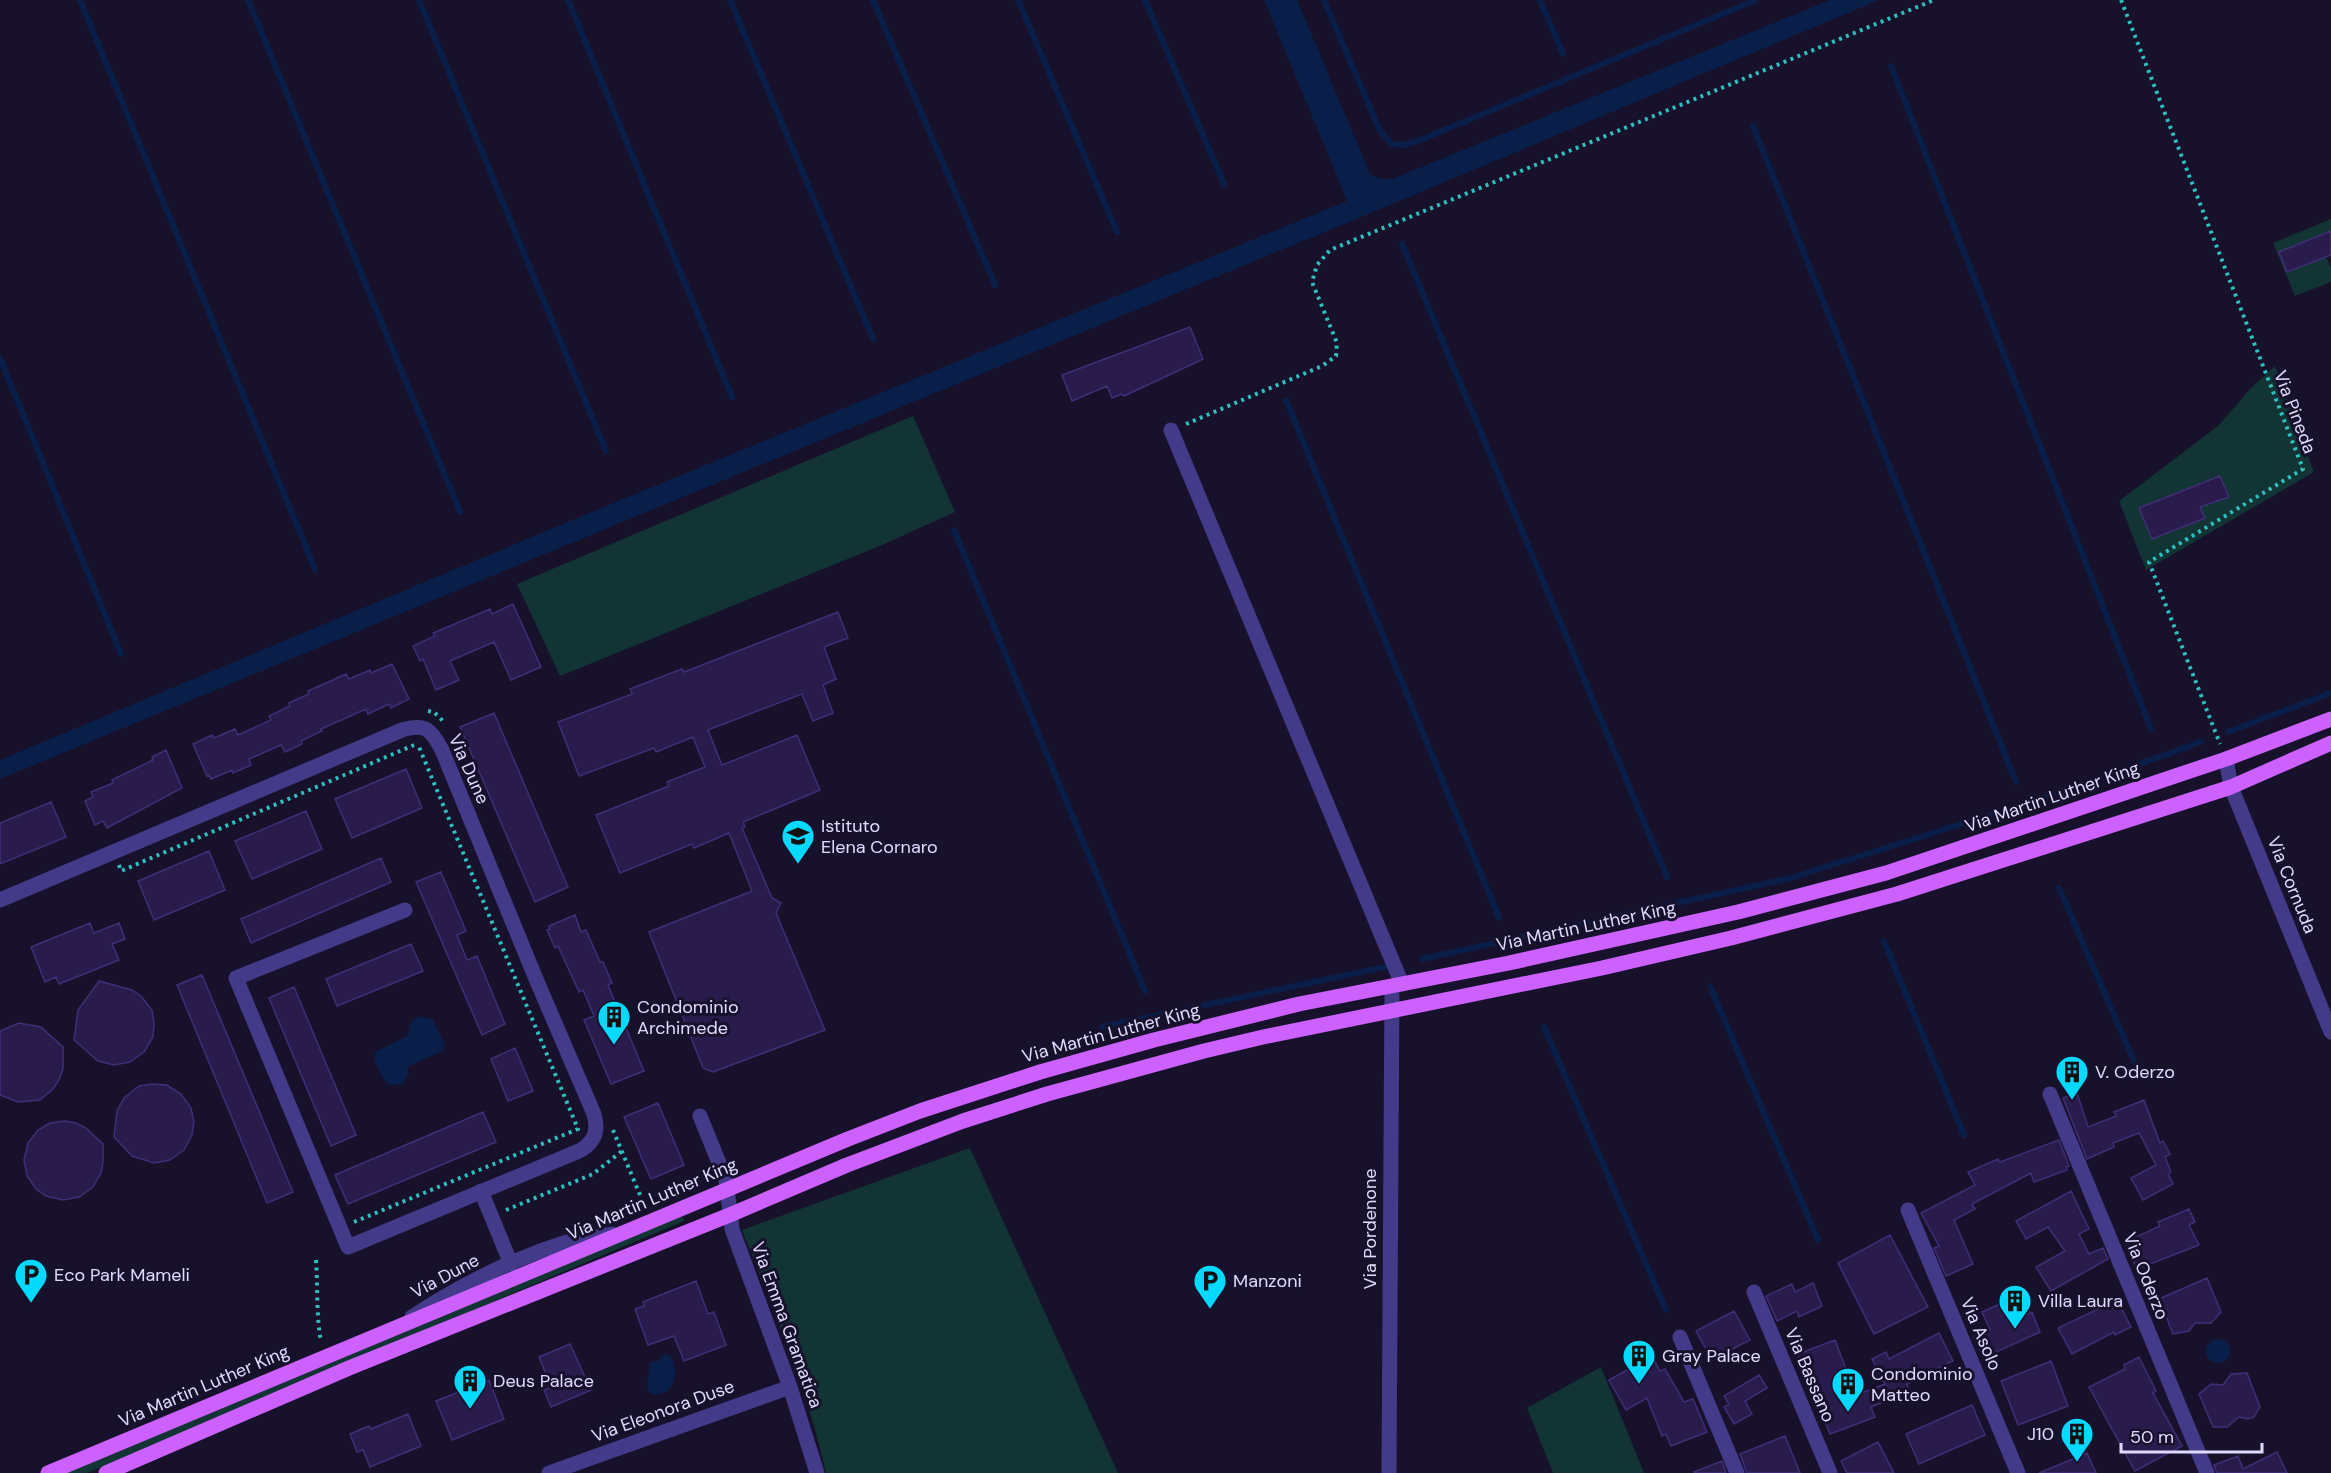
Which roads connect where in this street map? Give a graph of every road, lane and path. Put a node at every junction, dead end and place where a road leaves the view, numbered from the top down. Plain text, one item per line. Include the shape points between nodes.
1 (1934, 0) edge
2 (2121, 0) edge
3 (1171, 430) joint
4 (2331, 719) edge
5 (2331, 743) edge
6 (2226, 759) junction
7 (2231, 787) junction
8 (121, 871) dead end
9 (0, 900) edge
10 (405, 910) dead end
11 (1397, 985) junction
12 (1390, 1011) junction
13 (2331, 1032) edge
14 (2050, 1094) dead end
15 (700, 1116) dead end
16 (622, 1151) dead end
17 (728, 1188) junction
18 (481, 1191) junction
19 (505, 1210) dead end
20 (1908, 1210) dead end
21 (732, 1214) junction
22 (340, 1228) junction
23 (623, 1232) junction
24 (316, 1260) dead end
25 (511, 1264) junction
26 (1754, 1292) dead end
27 (399, 1325) junction
28 (1680, 1336) dead end
29 (321, 1343) dead end
30 (790, 1387) junction
31 (48, 1473) edge
32 (106, 1473) edge
33 (549, 1473) edge
34 (817, 1473) edge
35 (1389, 1473) edge
36 (1737, 1473) edge
37 (1830, 1473) edge
38 (2018, 1473) edge
39 (2207, 1473) edge

1 - 3 path via 1330,250 1317,265 1312,282 1337,343 1336,356 1322,366
2 - 6 path, Via Pineda via 2303,469 2150,562
3 - 11 street
4 - 6 main road, Via Martin Luther King
5 - 7 main road
6 - 7 street
6 - 11 main road, Via Martin Luther King via 1886,873 1727,915
7 - 12 main road via 1897,894 1731,938
7 - 13 street, Via Cornuda
8 - 22 path via 418,744 578,1129
9 - 18 street, Via Dune via 402,730 428,729 442,750 597,1122 587,1146
10 - 22 street, Via Dune via 236,978
11 - 12 street, Via Pordenone
11 - 17 main road, Via Martin Luther King via 1299,1004 1069,1063 920,1111
12 - 21 main road via 1224,1046 1047,1094 848,1164
12 - 35 street, Via Pordenone
14 - 39 street, Via Oderzo
15 - 17 street, Via Emma Gramatica
16 - 19 path via 594,1174
17 - 21 street, Via Emma Gramatica
17 - 23 main road, Via Martin Luther King
18 - 22 street, Via Dune via 348,1247
18 - 25 street
20 - 38 street, Via Asolo
21 - 30 street, Via Emma Gramatica via 732,1229
21 - 32 main road via 349,1368
23 - 25 street, Via Dune via 568,1242
23 - 27 main road, Via Martin Luther King
24 - 29 path via 316,1317
25 - 27 street, Via Dune via 444,1296
26 - 37 street, Via Bassano
27 - 31 main road, Via Martin Luther King
28 - 36 street
30 - 33 street, Via Eleonora Duse
30 - 34 street, Via Emma Gramatica

